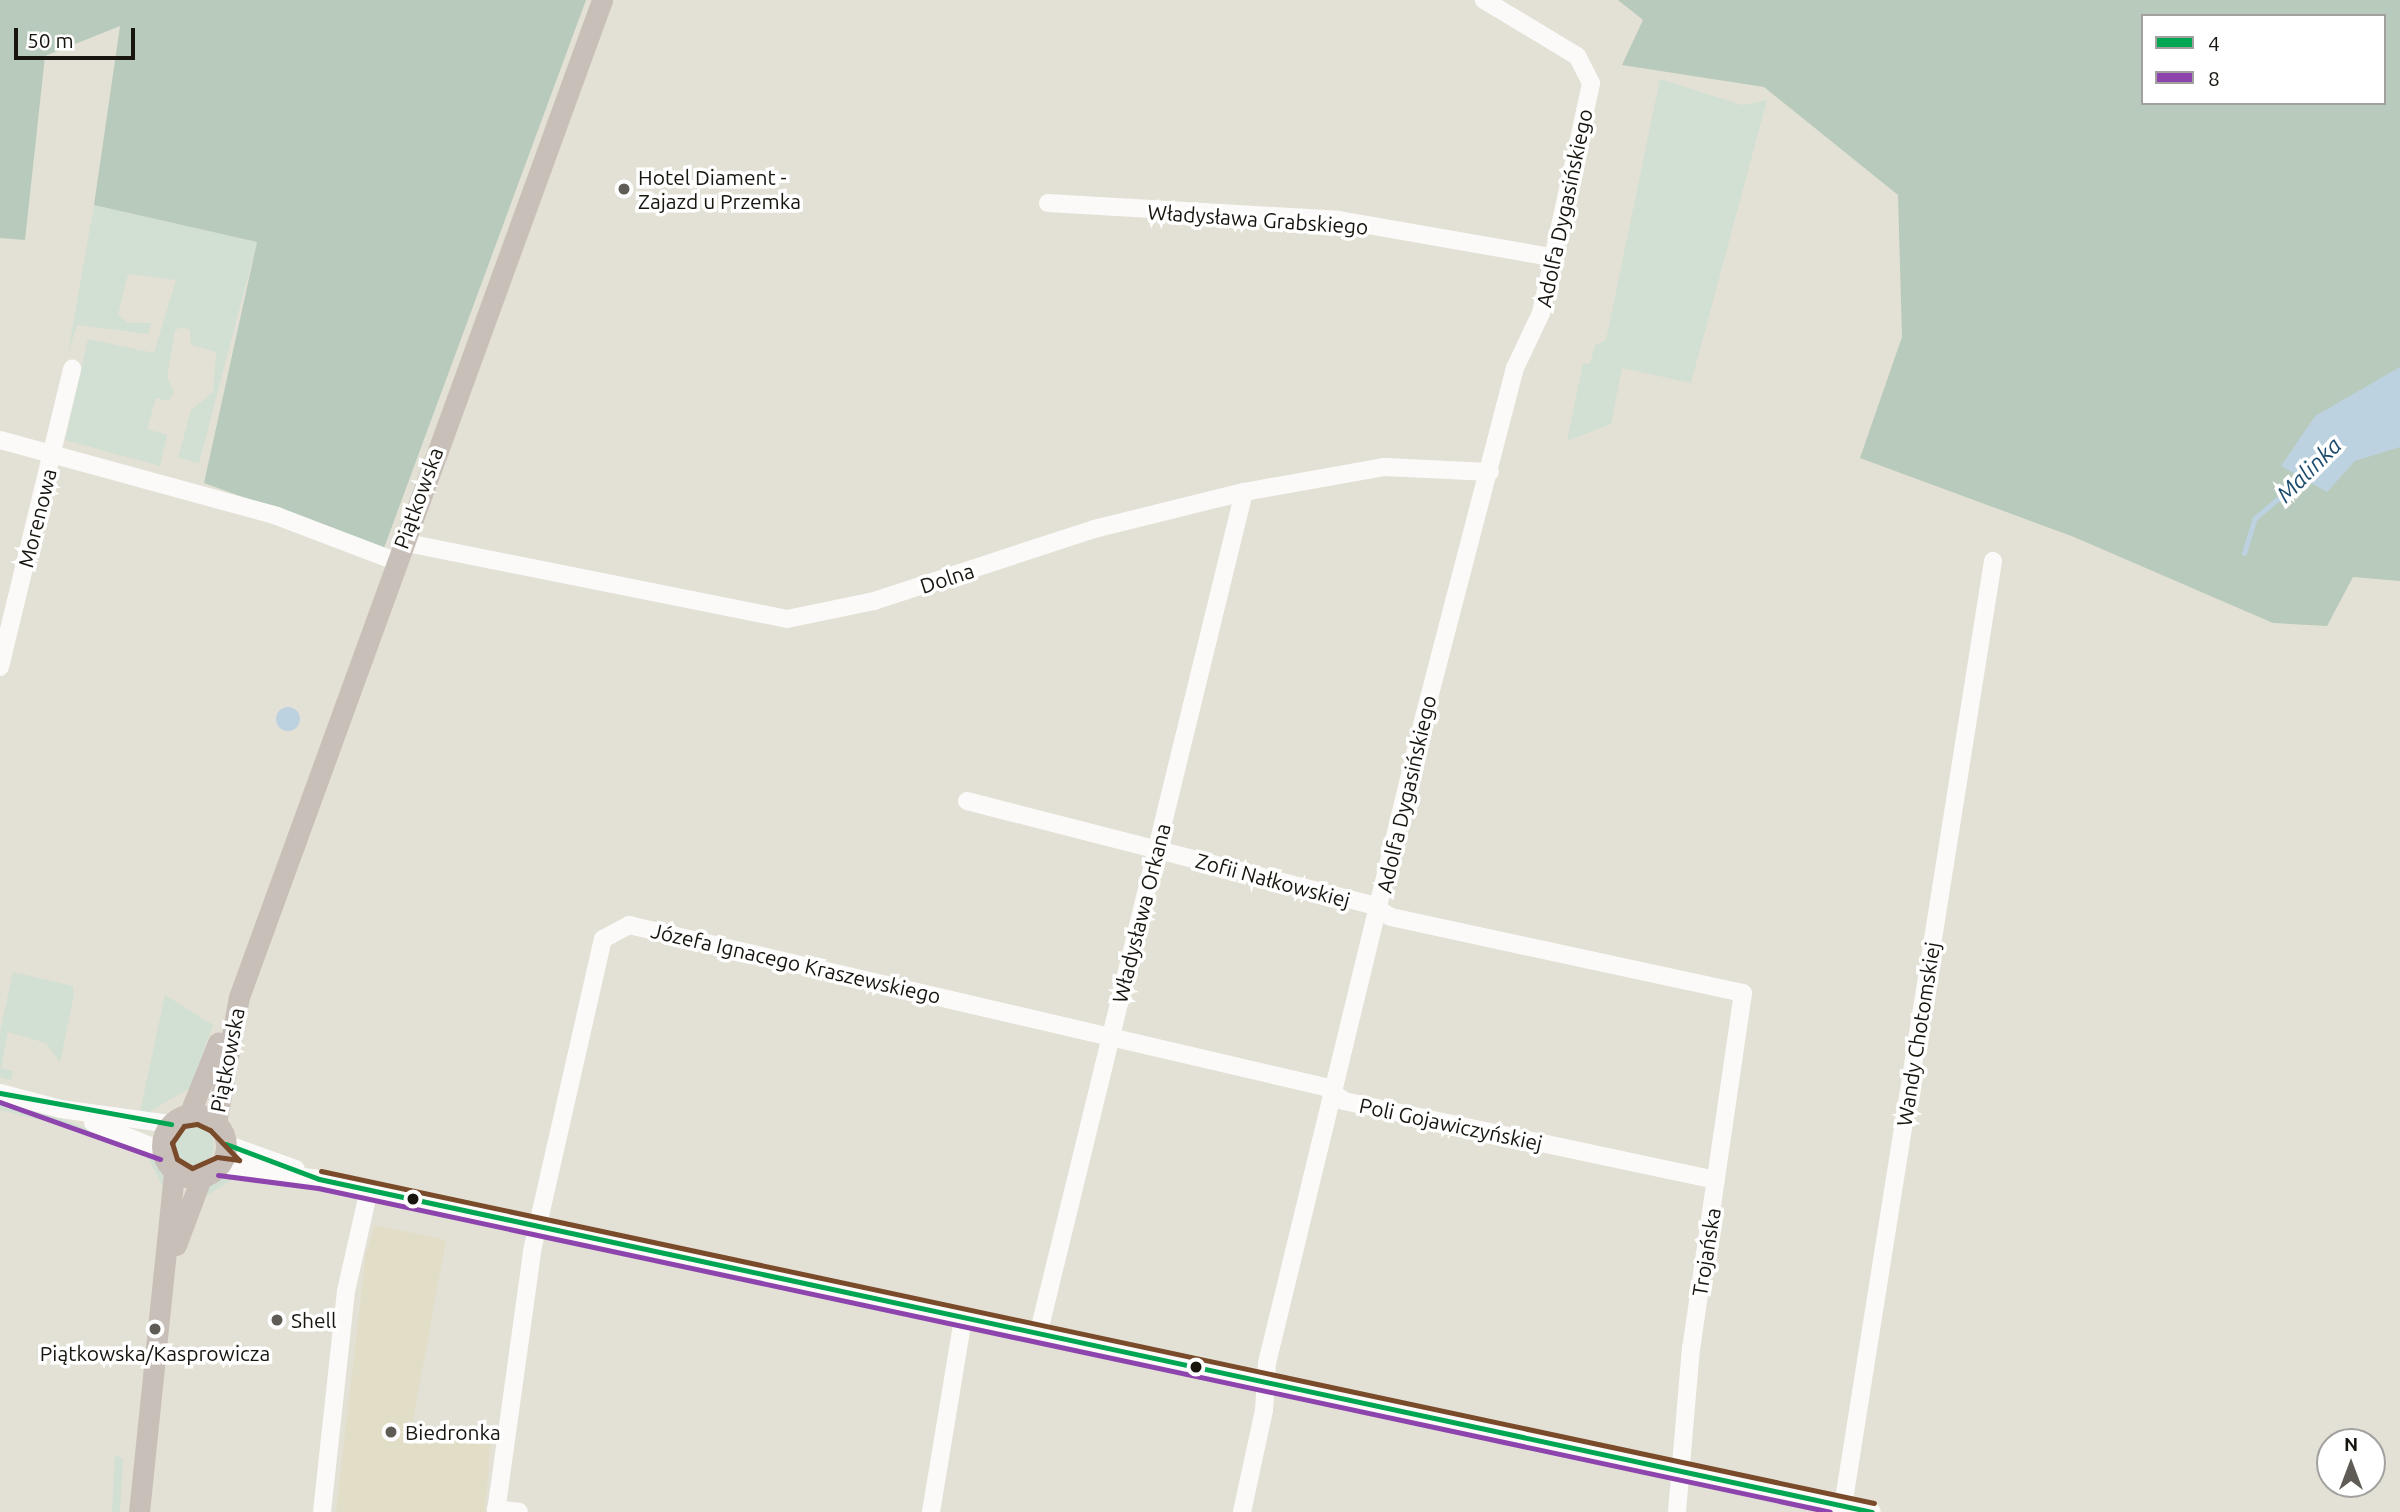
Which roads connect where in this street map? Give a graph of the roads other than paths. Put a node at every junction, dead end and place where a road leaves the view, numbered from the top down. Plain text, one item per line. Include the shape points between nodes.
1 (602, 0) edge
2 (1484, 0) edge
3 (1048, 203) dead end
4 (1550, 257) junction
5 (72, 369) dead end
6 (0, 440) edge
7 (53, 454) junction
8 (1490, 472) junction
9 (1244, 492) junction
10 (399, 551) junction
11 (1993, 561) dead end
12 (0, 667) edge
13 (967, 801) dead end
14 (1157, 850) junction
15 (1380, 908) junction
16 (1743, 993) joint
17 (239, 997) junction
18 (1111, 1035) junction
19 (1335, 1090) junction
20 (0, 1093) edge
21 (61, 1110) junction
22 (180, 1119) junction
23 (216, 1123) junction
24 (226, 1144) junction
25 (163, 1151) junction
26 (174, 1171) junction
27 (210, 1172) junction
28 (319, 1179) junction
29 (1716, 1180) junction
30 (369, 1190) junction
31 (538, 1227) junction
32 (161, 1294) junction
33 (962, 1318) junction
34 (1038, 1335) junction
35 (1266, 1384) junction
36 (1680, 1470) junction
37 (1843, 1506) junction
38 (496, 1511) edge
39 (139, 1512) edge
40 (322, 1512) edge
41 (519, 1512) edge
42 (931, 1512) edge
43 (1242, 1512) edge
44 (1677, 1512) edge
45 (1872, 1512) edge

1 - 10 main road, Piątkowska
2 - 4 street, Adolfa Dygasińskiego via 1577,56 1591,83
3 - 4 street, Władysława Grabskiego via 1339,220
4 - 8 street, Adolfa Dygasińskiego via 1541,313 1515,368
5 - 7 street, Morenowa
6 - 7 street, Dolna
7 - 10 street, Dolna
7 - 12 street, Morenowa
8 - 9 street, Dolna via 1385,467
8 - 15 street, Adolfa Dygasińskiego
9 - 10 street, Dolna via 1094,529 874,601 787,619
9 - 14 street, Władysława Orkana
10 - 17 main road, Piątkowska
11 - 37 street, Wandy Chotomskiej
13 - 14 street, Zofii Nałkowskiej
14 - 15 street, Zofii Nałkowskiej
14 - 18 street, Władysława Orkana
15 - 16 street, Zofii Nałkowskiej via 1391,917
15 - 19 street, Adolfa Dygasińskiego
16 - 29 street, Trojańska
17 - 22 main road, Piątkowska
17 - 23 main road, Piątkowska
18 - 19 street, Poli Gojawiczyńskiej
18 - 31 street, Józefa Ignacego Kraszewskiego via 629,925 603,939
18 - 34 street, Władysława Orkana
19 - 29 street, Poli Gojawiczyńskiej via 1344,1101
19 - 35 street, Adolfa Dygasińskiego
20 - 21 street
21 - 22 street
21 - 25 street
22 - 23 main road
22 - 25 main road
23 - 24 main road
24 - 27 main road
24 - 28 street
25 - 26 main road
26 - 27 main road
26 - 32 main road
27 - 28 street
27 - 32 main road
28 - 30 street
29 - 36 street, Trojańska
30 - 31 street
30 - 40 street via 346,1292
31 - 33 street
31 - 38 street, Józefa Ignacego Kraszewskiego
32 - 39 main road
33 - 34 street
33 - 42 street
34 - 35 street
35 - 36 street
35 - 43 street, Adolfa Dygasińskiego
36 - 37 street
36 - 44 street, Trojańska
37 - 45 street
38 - 41 street

